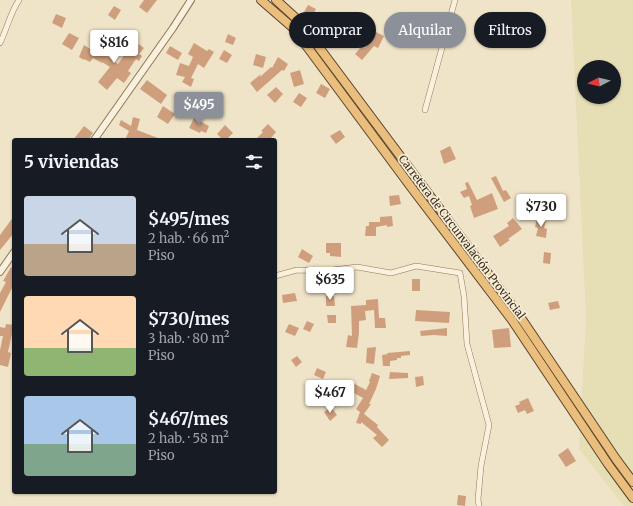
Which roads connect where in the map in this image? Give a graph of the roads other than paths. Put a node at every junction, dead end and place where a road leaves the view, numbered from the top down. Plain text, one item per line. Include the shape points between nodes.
1 (18, 0) edge
2 (191, 0) edge
3 (261, 0) edge
4 (276, 0) edge
5 (455, 0) edge
6 (0, 43) edge
7 (425, 110) dead end
8 (95, 138) edge
9 (12, 255) edge
10 (0, 272) edge
11 (277, 275) edge
12 (633, 482) edge
13 (633, 498) edge
14 (478, 506) edge

1 - 6 street
2 - 8 street
3 - 13 highway, Carretera de Circunvalación Provincial via 292,27 512,320
4 - 12 highway, Carretera de Circunvalación Provincial via 299,21 519,315
5 - 7 street
9 - 10 street
11 - 14 street via 297,270 324,271 357,267 391,273 416,266 460,273 467,344 489,425 481,466

